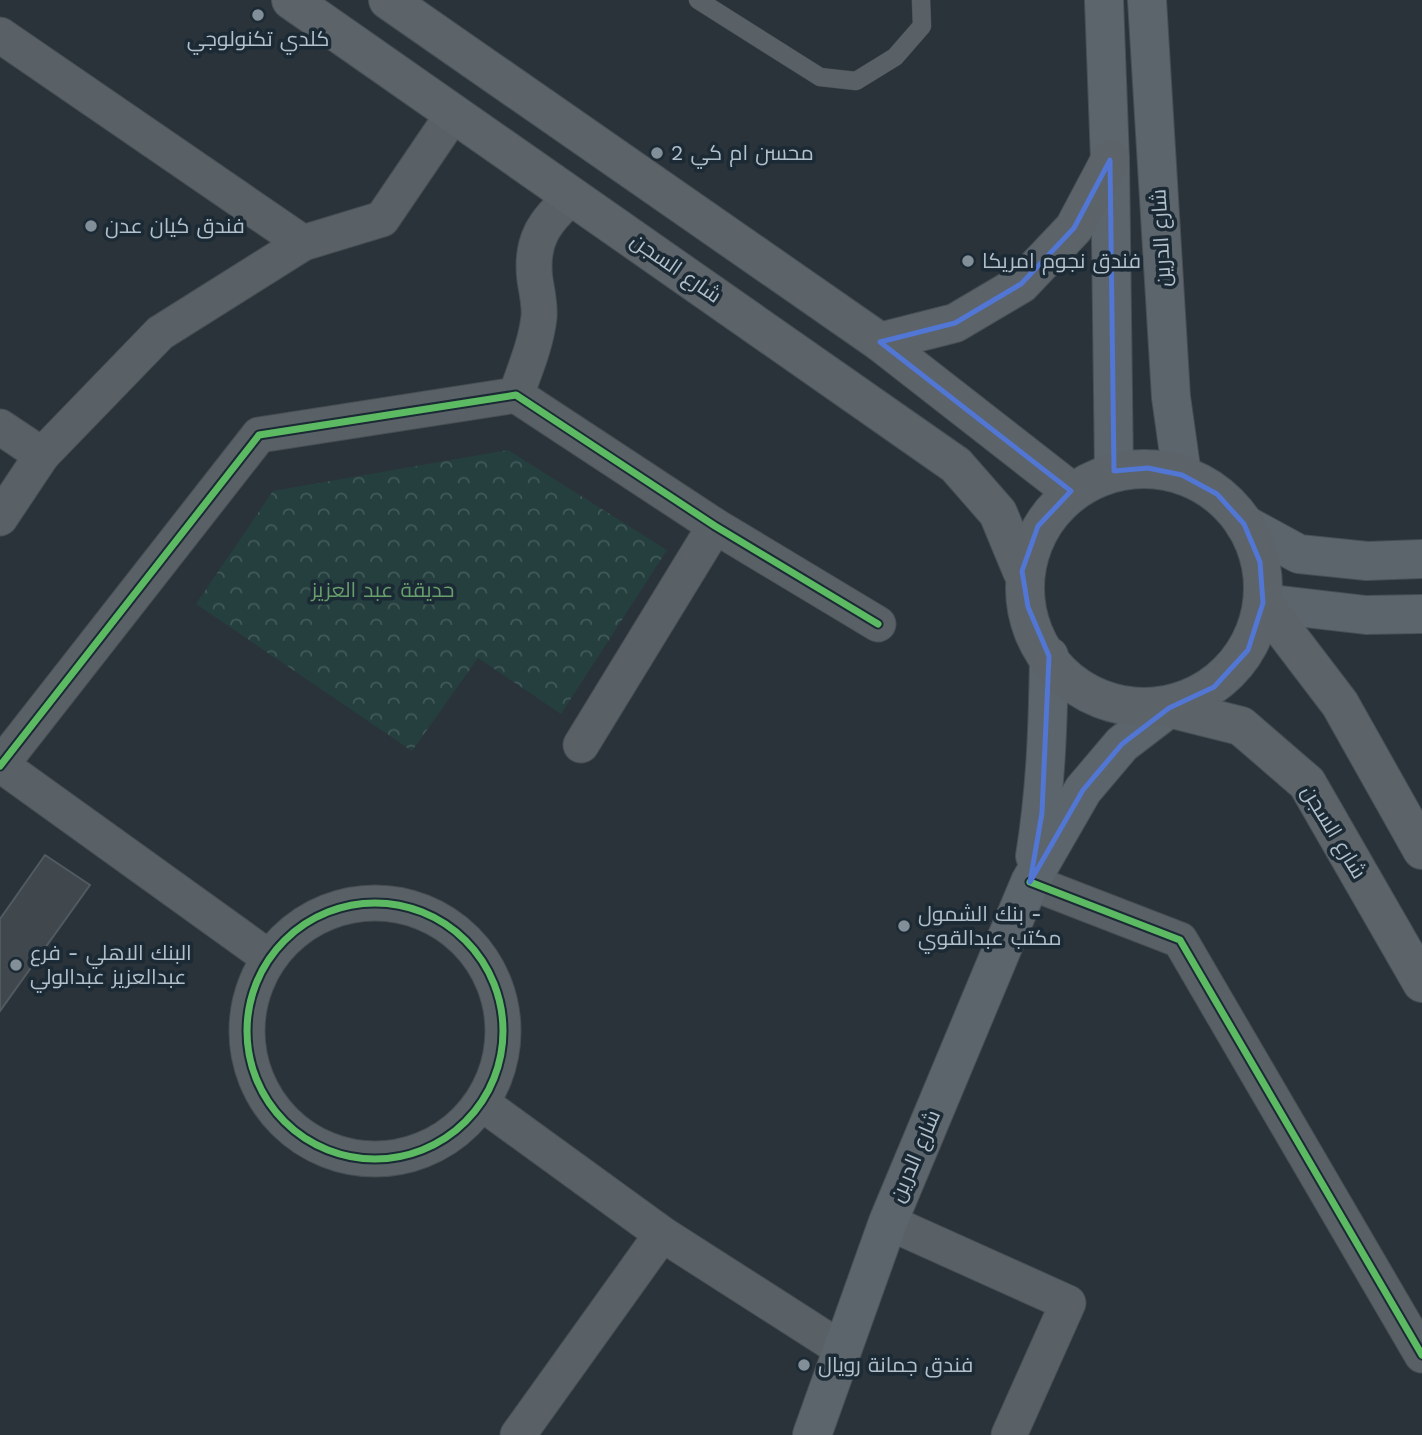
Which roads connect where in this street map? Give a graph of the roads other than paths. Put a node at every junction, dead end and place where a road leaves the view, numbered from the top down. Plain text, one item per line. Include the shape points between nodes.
1 (291, 0) edge
2 (388, 0) edge
3 (698, 0) edge
4 (921, 0) edge
5 (1104, 0) edge
6 (1147, 0) edge
7 (0, 35) edge
8 (454, 113) junction
9 (1110, 160) junction
10 (573, 196) junction
11 (303, 243) junction
12 (880, 342) junction
13 (516, 395) junction
14 (0, 426) edge
15 (42, 455) junction
16 (1114, 471) junction
17 (1182, 475) junction
18 (1071, 491) junction
19 (0, 517) edge
20 (1244, 524) junction
21 (716, 526) junction
22 (1422, 559) edge
23 (1022, 571) junction
24 (1263, 603) junction
25 (1422, 614) edge
26 (878, 624) dead end
27 (1049, 656) junction
28 (1169, 708) junction
29 (581, 745) dead end
30 (0, 765) edge
31 (1422, 850) edge
32 (1030, 882) junction
33 (268, 957) junction
34 (1422, 983) edge
35 (483, 1104) junction
36 (888, 1222) junction
37 (662, 1234) junction
38 (843, 1350) junction
39 (1422, 1355) edge
40 (518, 1435) edge
41 (812, 1435) edge
42 (1009, 1435) edge

1 - 8 main road, شارع السجن
2 - 12 main road
3 - 4 lane via 820,77 856,81 895,57 922,26
5 - 9 main road
6 - 17 main road, شارع الدرين via 1171,397
7 - 11 street
8 - 10 main road, شارع السجن
8 - 11 street via 382,219
9 - 12 main road via 1074,228 1021,284 955,323
9 - 16 main road
10 - 13 street via 537,238 533,263 540,314
10 - 23 main road, شارع السجن via 956,465 998,513
11 - 15 street via 160,332
12 - 18 main road
13 - 21 street
13 - 30 street via 259,435
14 - 15 street
15 - 19 street
16 - 17 main road via 1148,468
16 - 18 main road
17 - 20 main road via 1217,494
18 - 23 main road via 1038,526
20 - 22 main road via 1299,554 1367,561
20 - 24 main road via 1260,562
21 - 26 street
21 - 29 street
23 - 27 main road via 1028,607
24 - 25 main road via 1366,615
24 - 28 main road via 1248,650 1214,687
24 - 31 main road via 1340,704
27 - 28 main road via 1091,699 1129,710
27 - 32 main road, شارع الدرين via 1044,789
28 - 32 main road, شارع الدرين via 1122,744 1083,790
28 - 34 main road, شارع السجن via 1241,726 1307,783
30 - 33 street
32 - 36 main road, شارع الدرين
32 - 39 street via 1180,940
33 - 35 street via 304,922 351,903 402,904 448,924 483,960 502,1007 502,1057
33 - 35 street via 248,1004 248,1054 267,1101 303,1138 349,1158 400,1158 447,1139
35 - 37 street
36 - 38 main road, شارع الدرين
36 - 42 street via 1068,1303
37 - 38 street
37 - 40 street
38 - 41 main road, شارع الدرين

